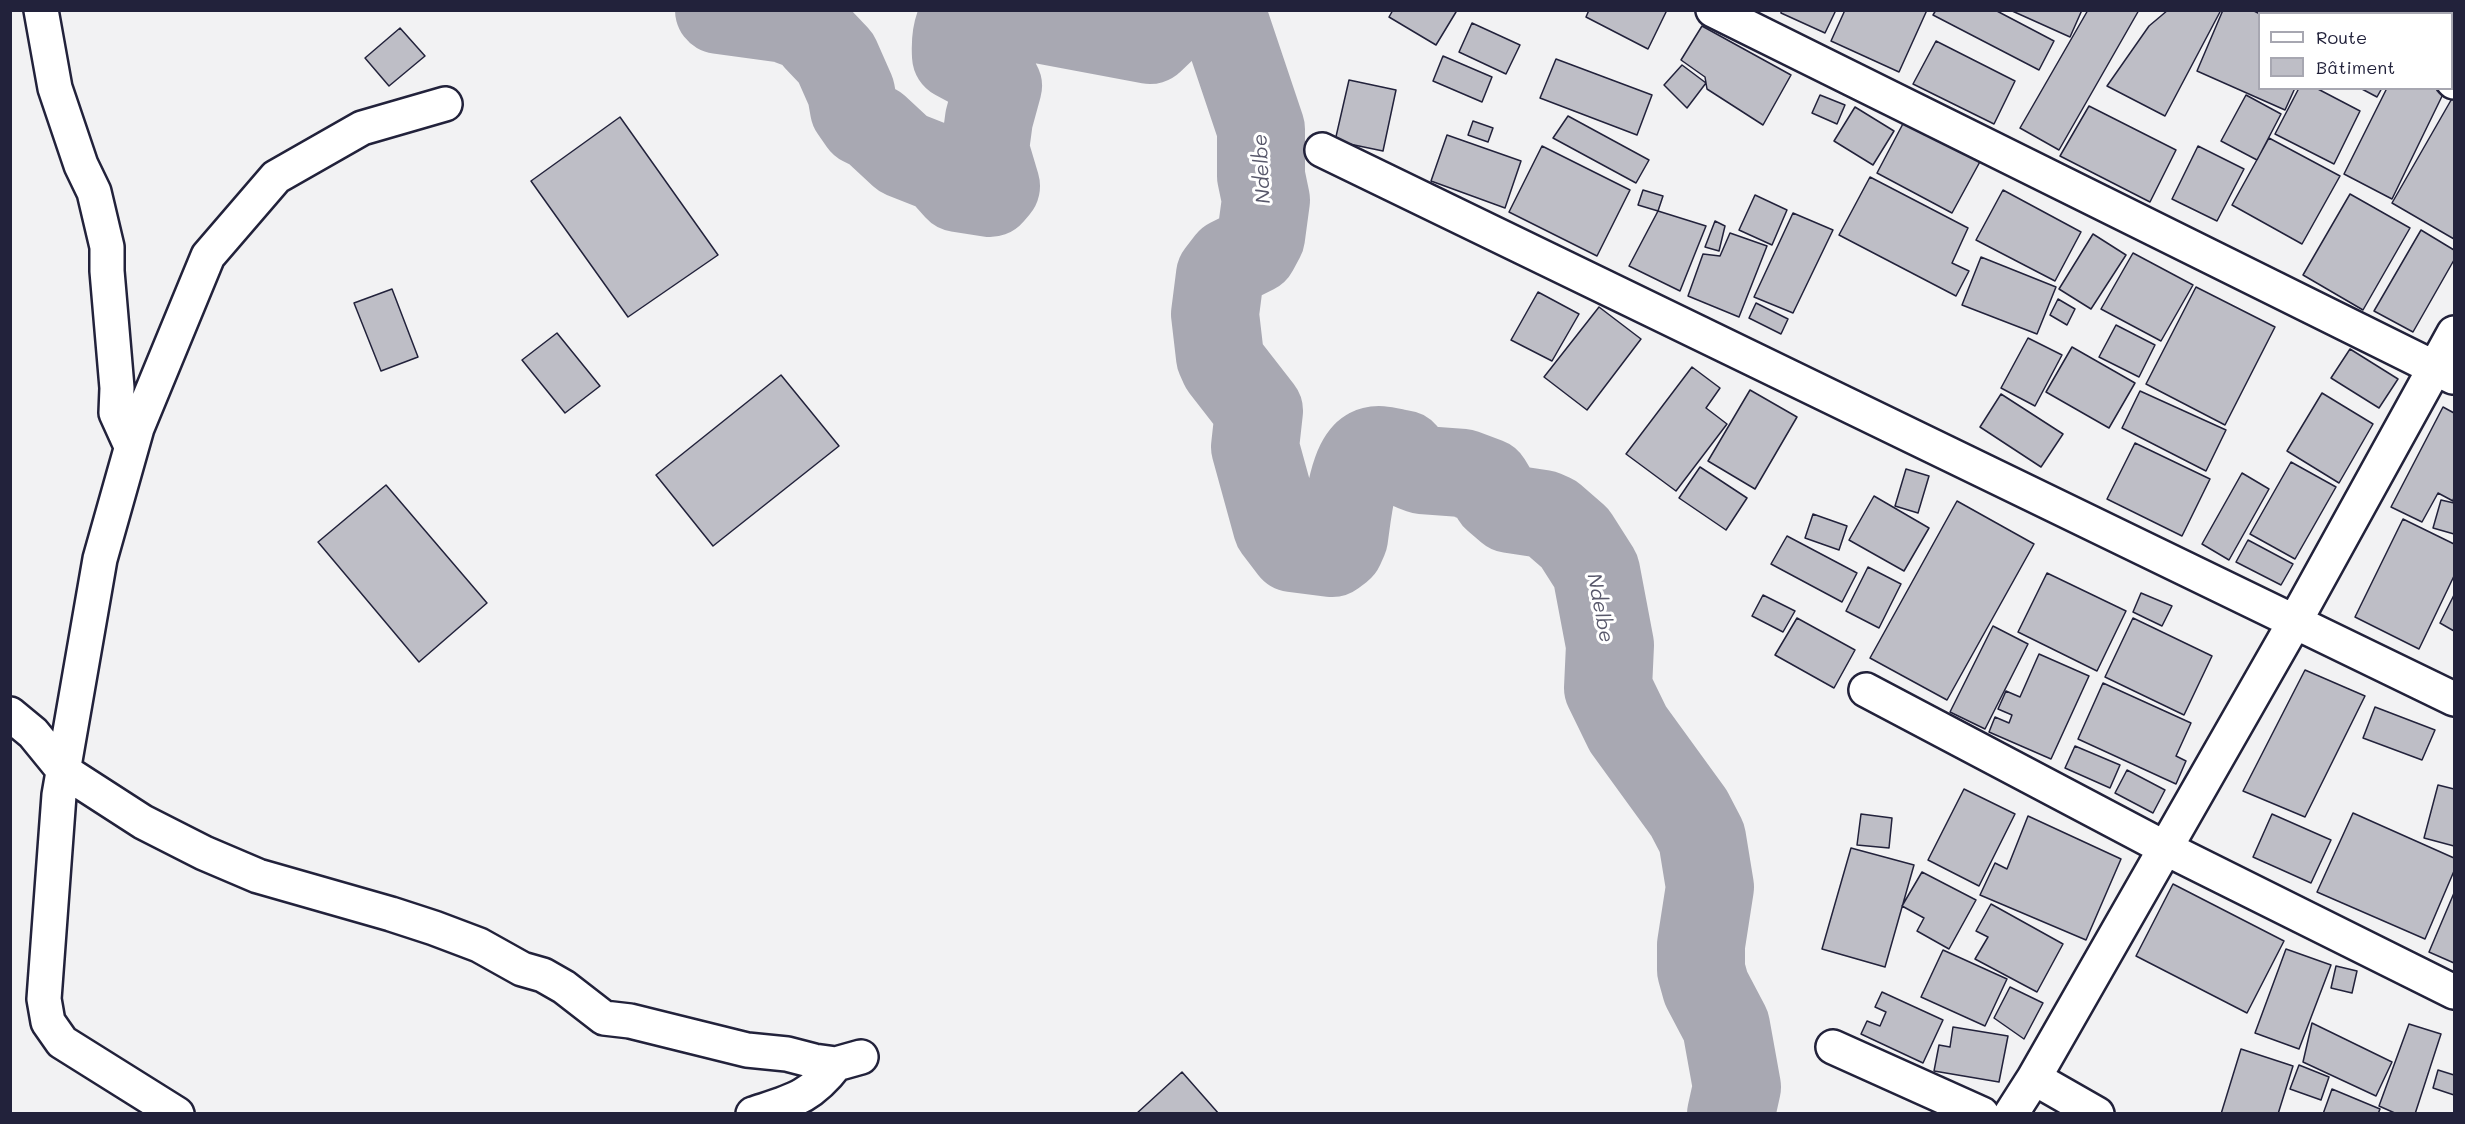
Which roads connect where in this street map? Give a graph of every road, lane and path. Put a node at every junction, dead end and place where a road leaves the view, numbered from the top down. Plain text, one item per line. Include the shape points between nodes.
1 (41, 10) edge
2 (1713, 10) edge
3 (445, 104) dead end
4 (1322, 150) dead end
5 (2454, 333) edge
6 (2445, 373) edge
7 (131, 446) junction
8 (2294, 622) junction
9 (1866, 690) dead end
10 (2454, 699) edge
11 (10, 714) edge
12 (64, 771) junction
13 (2165, 848) junction
14 (2454, 992) edge
15 (1833, 1047) dead end
16 (2034, 1078) junction
17 (177, 1113) edge
18 (753, 1113) edge
19 (1982, 1113) edge
20 (2011, 1113) edge
21 (2097, 1113) edge

1 - 7 street via 55,88 94,192 107,247 116,413
2 - 6 street
3 - 7 street via 362,128 276,177 208,256
4 - 8 street
5 - 6 street
6 - 8 street
7 - 12 street via 100,559
8 - 10 street
8 - 13 street
9 - 13 street
11 - 12 street
12 - 17 street via 44,999 48,1022 62,1042
12 - 18 street via 142,822 204,853 258,876 434,927 479,945 564,987 604,1018 747,1050 814,1061 849,1060 802,1096
13 - 14 street
13 - 16 street
15 - 19 street
16 - 20 street
16 - 21 street

